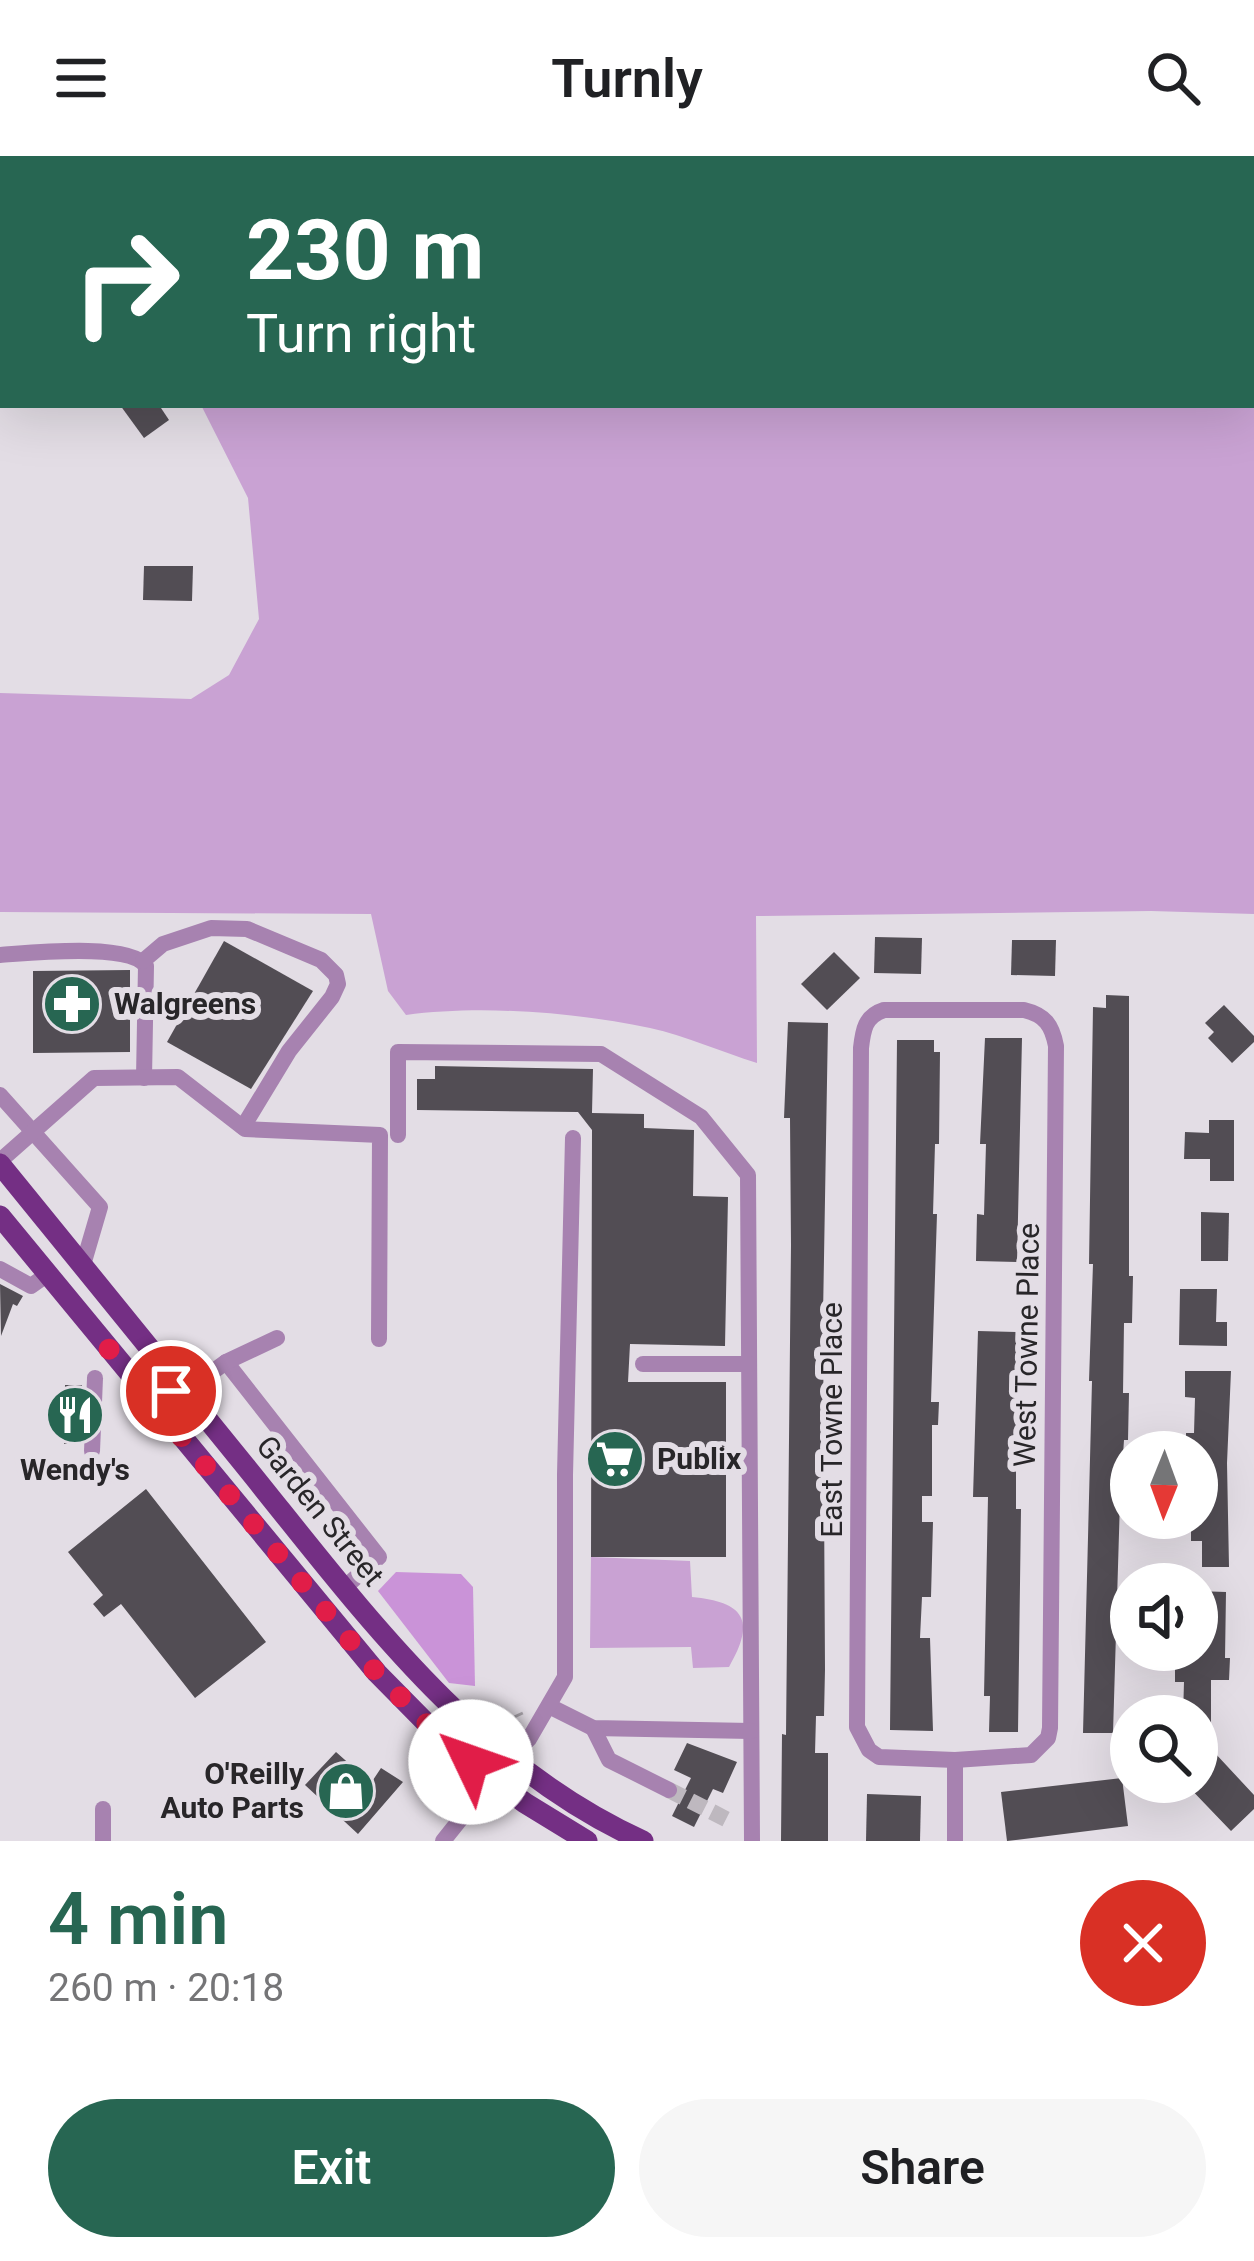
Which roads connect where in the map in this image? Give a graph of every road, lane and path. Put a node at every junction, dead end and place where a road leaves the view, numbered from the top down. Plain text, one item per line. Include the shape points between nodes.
1 (0, 955) edge
2 (143, 961) junction
3 (884, 1010) joint
4 (144, 1078) junction
5 (0, 1095) edge
6 (243, 1127) junction
7 (33, 1132) junction
8 (398, 1136) dead end
9 (573, 1138) dead end
10 (0, 1162) edge
11 (0, 1216) edge
12 (82, 1265) junction
13 (0, 1268) edge
14 (48, 1274) junction
15 (278, 1338) dead end
16 (379, 1339) dead end
17 (109, 1349) junction
18 (226, 1362) junction
19 (644, 1364) dead end
20 (749, 1364) junction
21 (95, 1378) dead end
22 (185, 1392) junction
23 (159, 1411) junction
24 (92, 1451) dead end
25 (234, 1452) junction
26 (344, 1588) junction
27 (540, 1704) junction
28 (500, 1724) dead end
29 (592, 1728) junction
30 (751, 1731) junction
31 (510, 1757) junction
32 (955, 1760) junction
33 (493, 1779) junction
34 (669, 1790) tunnel mouth
35 (104, 1809) dead end
36 (728, 1820) tunnel mouth
37 (751, 1820) junction
38 (103, 1841) edge
39 (443, 1841) edge
40 (587, 1841) edge
41 (644, 1841) edge
42 (752, 1841) edge
43 (955, 1841) edge

1 - 2 street via 117,952
2 - 4 street
2 - 6 street via 163,944 211,928 248,929 336,975 332,998
3 - 32 street, East Towne Place via 864,1027 861,1048 856,1727 879,1757
3 - 32 street, West Towne Place via 1024,1010 1048,1022 1057,1046 1050,1729 1031,1755
4 - 6 street via 178,1077
4 - 7 street via 94,1078
5 - 7 street
6 - 16 street via 380,1135
7 - 10 street
7 - 12 street via 100,1207
8 - 20 street via 398,1052 601,1054 681,1105 748,1175
9 - 27 street via 565,1677
10 - 12 main road, Garden Street
11 - 14 main road, Garden Street
12 - 22 main road, Garden Street
13 - 14 street via 31,1286
14 - 17 main road, Garden Street
15 - 18 street
17 - 22 main road via 149,1381
17 - 23 main road, Garden Street
18 - 22 street
18 - 26 street via 379,1557
19 - 20 street
20 - 30 street
21 - 24 street
22 - 25 main road, Garden Street
23 - 25 main road via 192,1415
23 - 33 main road, Garden Street via 376,1672
25 - 26 main road, Garden Street
26 - 31 main road, Garden Street via 456,1715
27 - 28 path
27 - 29 street
27 - 31 street via 529,1739
29 - 30 street
29 - 34 street via 609,1760
30 - 37 street
31 - 33 street
31 - 41 main road, Garden Street
32 - 43 street
33 - 39 street
33 - 40 main road, Garden Street
35 - 38 street
36 - 37 street
37 - 42 street

